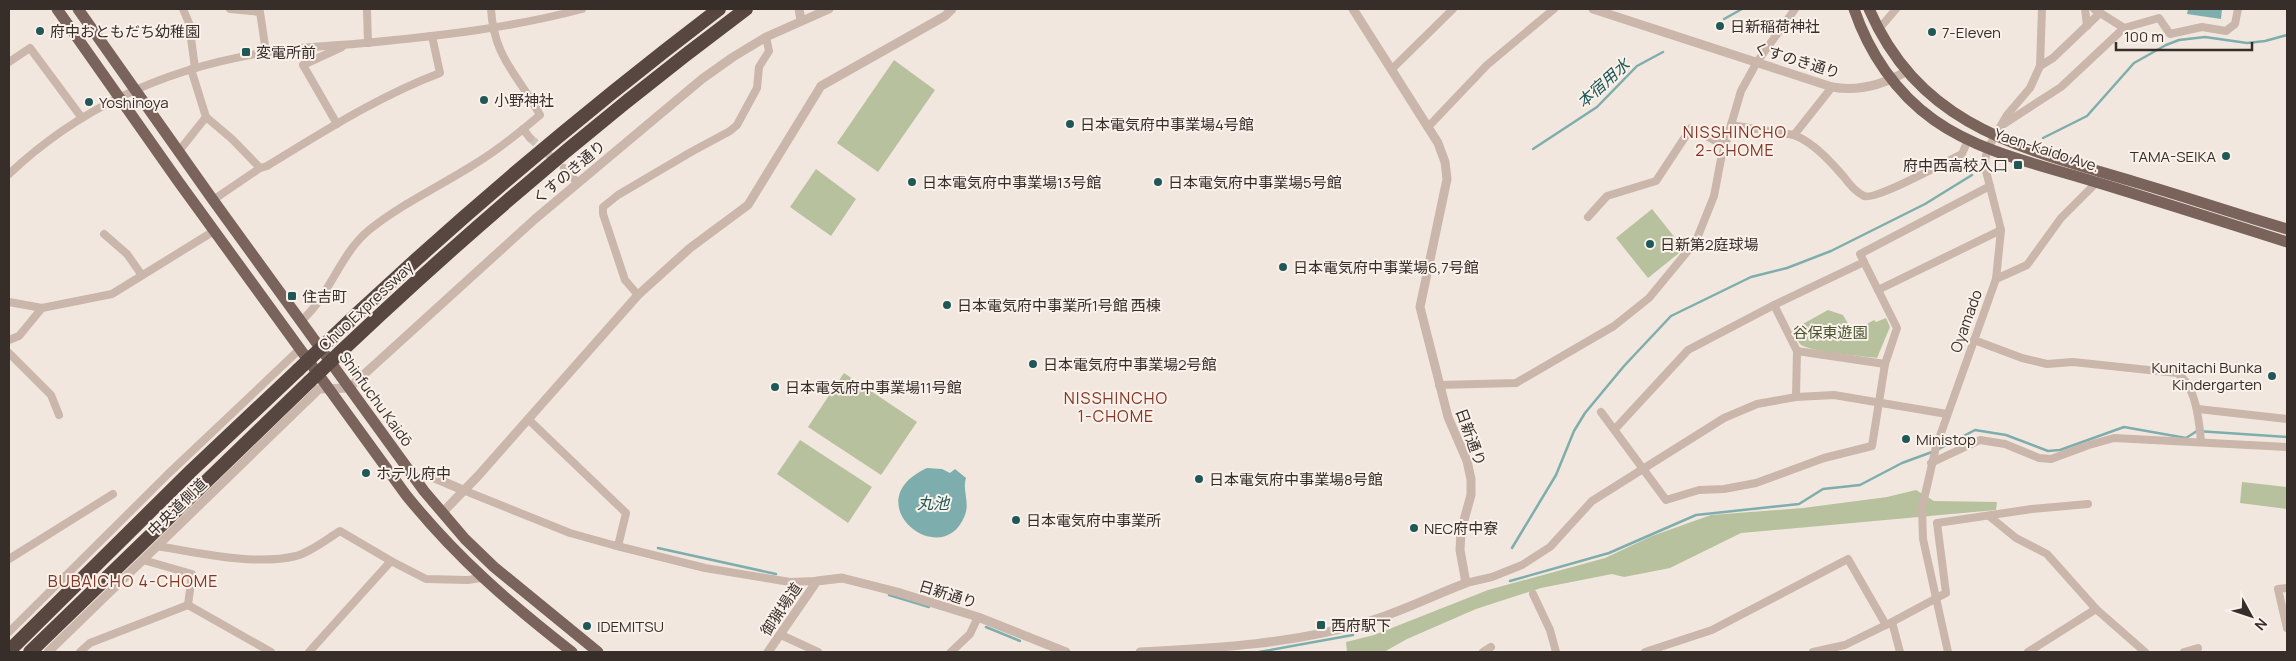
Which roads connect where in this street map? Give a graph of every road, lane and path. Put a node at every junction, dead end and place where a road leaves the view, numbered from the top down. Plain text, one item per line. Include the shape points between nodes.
1 (57, 9) edge
2 (78, 9) edge
3 (183, 9) edge
4 (230, 9) edge
5 (367, 9) edge
6 (491, 9) edge
7 (582, 9) edge
8 (719, 9) edge
9 (746, 9) edge
10 (798, 9) edge
11 (829, 9) edge
12 (952, 9) edge
13 (1353, 9) edge
14 (1454, 9) edge
15 (1554, 9) edge
16 (1593, 9) edge
17 (1795, 9) edge
18 (1854, 9) edge
19 (1869, 9) edge
20 (1896, 9) edge
21 (2042, 9) edge
22 (2085, 9) edge
23 (2238, 9) edge
24 (2097, 11) edge
25 (801, 20) junction
26 (2087, 26) junction
27 (492, 28) junction
28 (2124, 28) junction
29 (1879, 29) junction
30 (432, 36) junction
31 (766, 37) junction
32 (368, 42) junction
33 (348, 44) junction
34 (266, 52) junction
35 (9, 62) edge
36 (1756, 62) junction
37 (2040, 66) junction
38 (193, 69) junction
39 (1392, 69) junction
40 (1907, 71) junction
41 (1892, 79) junction
42 (1832, 87) junction
43 (136, 90) junction
44 (119, 97) junction
45 (206, 117) junction
46 (82, 118) junction
47 (337, 124) junction
48 (1730, 125) junction
49 (2001, 126) junction
50 (1428, 127) junction
51 (523, 129) junction
52 (1794, 134) junction
53 (1994, 136) junction
54 (530, 138) tunnel mouth
55 (1968, 140) junction
56 (1725, 146) junction
57 (1988, 148) junction
58 (179, 151) junction
59 (260, 168) junction
60 (564, 168) tunnel mouth
61 (9, 174) edge
62 (2097, 182) junction
63 (578, 183) junction
64 (1990, 186) junction
65 (214, 200) junction
66 (1588, 218) dead end
67 (2287, 229) edge
68 (214, 230) junction
69 (2001, 230) junction
70 (104, 234) dead end
71 (2287, 242) edge
72 (1864, 262) junction
73 (142, 274) junction
74 (1996, 278) junction
75 (1878, 290) junction
76 (638, 295) junction
77 (9, 302) edge
78 (1774, 305) junction
79 (42, 308) junction
80 (301, 321) junction
81 (9, 340) edge
82 (1974, 340) junction
83 (300, 349) junction
84 (1797, 351) junction
85 (9, 353) edge
86 (1885, 364) junction
87 (1439, 385) junction
88 (328, 388) junction
89 (349, 388) junction
90 (1796, 396) junction
91 (1878, 403) junction
92 (2198, 409) junction
93 (1601, 412) dead end
94 (1947, 414) junction
95 (59, 415) dead end
96 (528, 419) junction
97 (2287, 419) edge
98 (1614, 429) junction
99 (2201, 438) junction
100 (2287, 447) edge
101 (1930, 463) junction
102 (1642, 468) junction
103 (415, 479) junction
104 (464, 490) junction
105 (113, 494) dead end
106 (2088, 504) dead end
107 (442, 512) junction
108 (1989, 516) junction
109 (157, 546) junction
110 (618, 546) junction
111 (9, 559) edge
112 (143, 560) junction
113 (391, 561) junction
114 (481, 578) junction
115 (817, 581) junction
116 (1466, 583) junction
117 (2287, 588) edge
118 (1533, 594) dead end
119 (1935, 598) junction
120 (188, 605) junction
121 (2096, 608) junction
122 (977, 621) junction
123 (1889, 624) junction
124 (2287, 628) edge
125 (9, 632) edge
126 (781, 635) junction
127 (1491, 647) dead end
128 (1846, 648) edge
129 (2198, 648) dead end
130 (9, 651) edge
131 (30, 652) edge
132 (48, 652) edge
133 (80, 652) edge
134 (271, 652) edge
135 (310, 652) edge
136 (572, 652) edge
137 (598, 652) edge
138 (768, 652) edge
139 (818, 652) edge
140 (951, 652) edge
141 (1066, 652) edge
142 (1140, 652) edge
143 (1483, 652) edge
144 (1556, 652) edge
145 (1645, 652) edge
146 (1813, 652) edge
147 (1900, 652) edge
148 (1948, 652) edge
149 (2028, 652) edge
150 (2144, 652) edge
151 (2184, 652) edge

1 - 44 main road
2 - 43 main road, Shinfuchu Kaidō
3 - 38 street via 189,23
4 - 34 street via 260,12
5 - 32 street
6 - 27 street
7 - 27 street
8 - 130 highway, Chuo Expressway, bridge via 553,141 331,338
9 - 131 highway, Chuo Expressway, bridge via 672,64 463,239 341,351
10 - 25 street
11 - 25 street, くすのき通り
12 - 76 street via 821,86 748,205 690,248
13 - 39 street, 日新通り
14 - 39 street
15 - 50 street via 1487,65
16 - 36 street, くすのき通り
17 - 36 street
18 - 41 main road, Yaen-Kaido Ave. via 1875,57
19 - 29 main road, Yaen-Kaido Ave.
20 - 29 street
21 - 37 street, Oyamado
22 - 26 street
23 - 28 street via 2235,24 2226,31 2202,27 2170,34 2159,18
24 - 26 street
24 - 28 street
25 - 31 street, くすのき通り
26 - 37 street
27 - 30 street
27 - 51 street via 503,59 527,90 540,115
28 - 49 street via 2061,87
29 - 40 main road, Yaen-Kaido Ave.
30 - 32 street
30 - 47 street via 440,73 407,86
31 - 63 street, くすのき通り via 702,79
31 - 76 street via 769,51 760,67 756,88 737,125 603,207 620,268
32 - 33 street
33 - 34 street
33 - 47 street via 303,65
34 - 38 street
35 - 46 street via 30,48
36 - 42 street, くすのき通り
36 - 48 street via 1741,91
37 - 49 street, Oyamado via 2030,88
38 - 43 street
38 - 45 street
39 - 50 street, 日新通り
40 - 41 street, くすのき通り
40 - 53 main road, Yaen-Kaido Ave. via 1946,107
41 - 42 street, くすのき通り via 1853,89
41 - 55 main road, Yaen-Kaido Ave. via 1932,119
42 - 52 street
43 - 44 street
43 - 58 main road, Shinfuchu Kaidō
44 - 46 street
44 - 68 main road
45 - 58 street
45 - 59 street
46 - 61 street via 37,147
47 - 59 street
48 - 52 street
48 - 56 street
49 - 53 street, Oyamado
50 - 87 street, 日新通り via 1442,152 1447,172 1445,197 1420,307
51 - 54 street
51 - 80 street via 471,167 422,194 370,230 356,244 321,298
52 - 55 street via 1821,153 1851,186 1870,197 1962,154
53 - 57 street, Oyamado
53 - 67 main road, Yaen-Kaido Ave.
55 - 57 main road, Yaen-Kaido Ave.
56 - 66 street via 1691,128 1656,181 1607,196
56 - 87 street via 1714,196 1696,241 1640,307 1614,326 1516,383
57 - 62 main road, Yaen-Kaido Ave.
57 - 64 street, Oyamado via 1985,160
58 - 65 main road, Shinfuchu Kaidō
59 - 65 street
60 - 63 street
62 - 71 main road, Yaen-Kaido Ave.
62 - 74 street via 2061,218 2027,265
63 - 89 street, くすのき通り
64 - 69 street, Oyamado
64 - 72 street via 1860,254
65 - 80 main road, Shinfuchu Kaidō
68 - 73 street
68 - 83 main road
69 - 74 street, Oyamado
69 - 75 street
70 - 73 street via 127,254
72 - 75 street
72 - 78 street
73 - 79 street via 112,294
74 - 82 street, Oyamado
75 - 86 street via 1897,328
76 - 96 street
77 - 79 street
78 - 84 street
78 - 98 street via 1688,350
79 - 81 street via 19,336
80 - 89 main road, Shinfuchu Kaidō
82 - 92 street via 2047,364 2073,362 2178,373 2184,378
82 - 94 street, Oyamado
83 - 88 main road
83 - 125 street
84 - 86 street
84 - 90 street
85 - 95 street via 51,396
86 - 91 street
87 - 116 street, 日新通り via 1471,479 1460,550
88 - 89 street
88 - 109 street, 中央道側道 via 319,389
88 - 114 main road via 406,495
89 - 103 main road, Shinfuchu Kaidō
90 - 91 street via 1834,395
90 - 102 street via 1757,404 1724,418
91 - 94 street
91 - 102 street via 1872,446 1824,458 1756,483 1699,490 1666,500
92 - 97 street
92 - 99 street
93 - 98 street
94 - 101 street, Oyamado
96 - 104 street
96 - 110 street via 626,513
98 - 102 street
99 - 100 street
99 - 101 street via 2168,442 2114,438 2051,459 2039,458 2005,444 1980,440
101 - 119 street, Oyamado via 1922,526
102 - 116 street via 1592,501 1550,547 1522,565
103 - 104 street via 430,476
103 - 107 main road, Shinfuchu Kaidō
104 - 107 street
104 - 110 street via 570,533
105 - 111 street
106 - 108 street
107 - 137 main road, Shinfuchu Kaidō via 509,581
108 - 119 street via 1937,523 1946,593
108 - 121 street via 2016,538 2047,554
109 - 112 street, 中央道側道
109 - 113 street via 266,559 298,556 340,531
110 - 115 street via 705,568 773,580
112 - 120 street via 192,574
112 - 132 street, 中央道側道
113 - 114 street via 426,579
113 - 135 street
114 - 136 main road
115 - 122 street, 日新通り via 830,578 854,580
115 - 126 street, 御猟場道
116 - 142 street via 1368,621 1281,641
117 - 124 street via 2278,589
118 - 144 street via 1550,630
119 - 123 street
119 - 148 street, Oyamado
120 - 133 street via 90,643
120 - 134 street
121 - 149 street
121 - 150 street
122 - 140 street via 970,634
122 - 141 street, 日新通り
123 - 128 street
123 - 145 street via 1848,558 1712,630
123 - 147 street
126 - 138 street, 御猟場道
126 - 139 street
127 - 143 street
128 - 146 street
129 - 151 street

